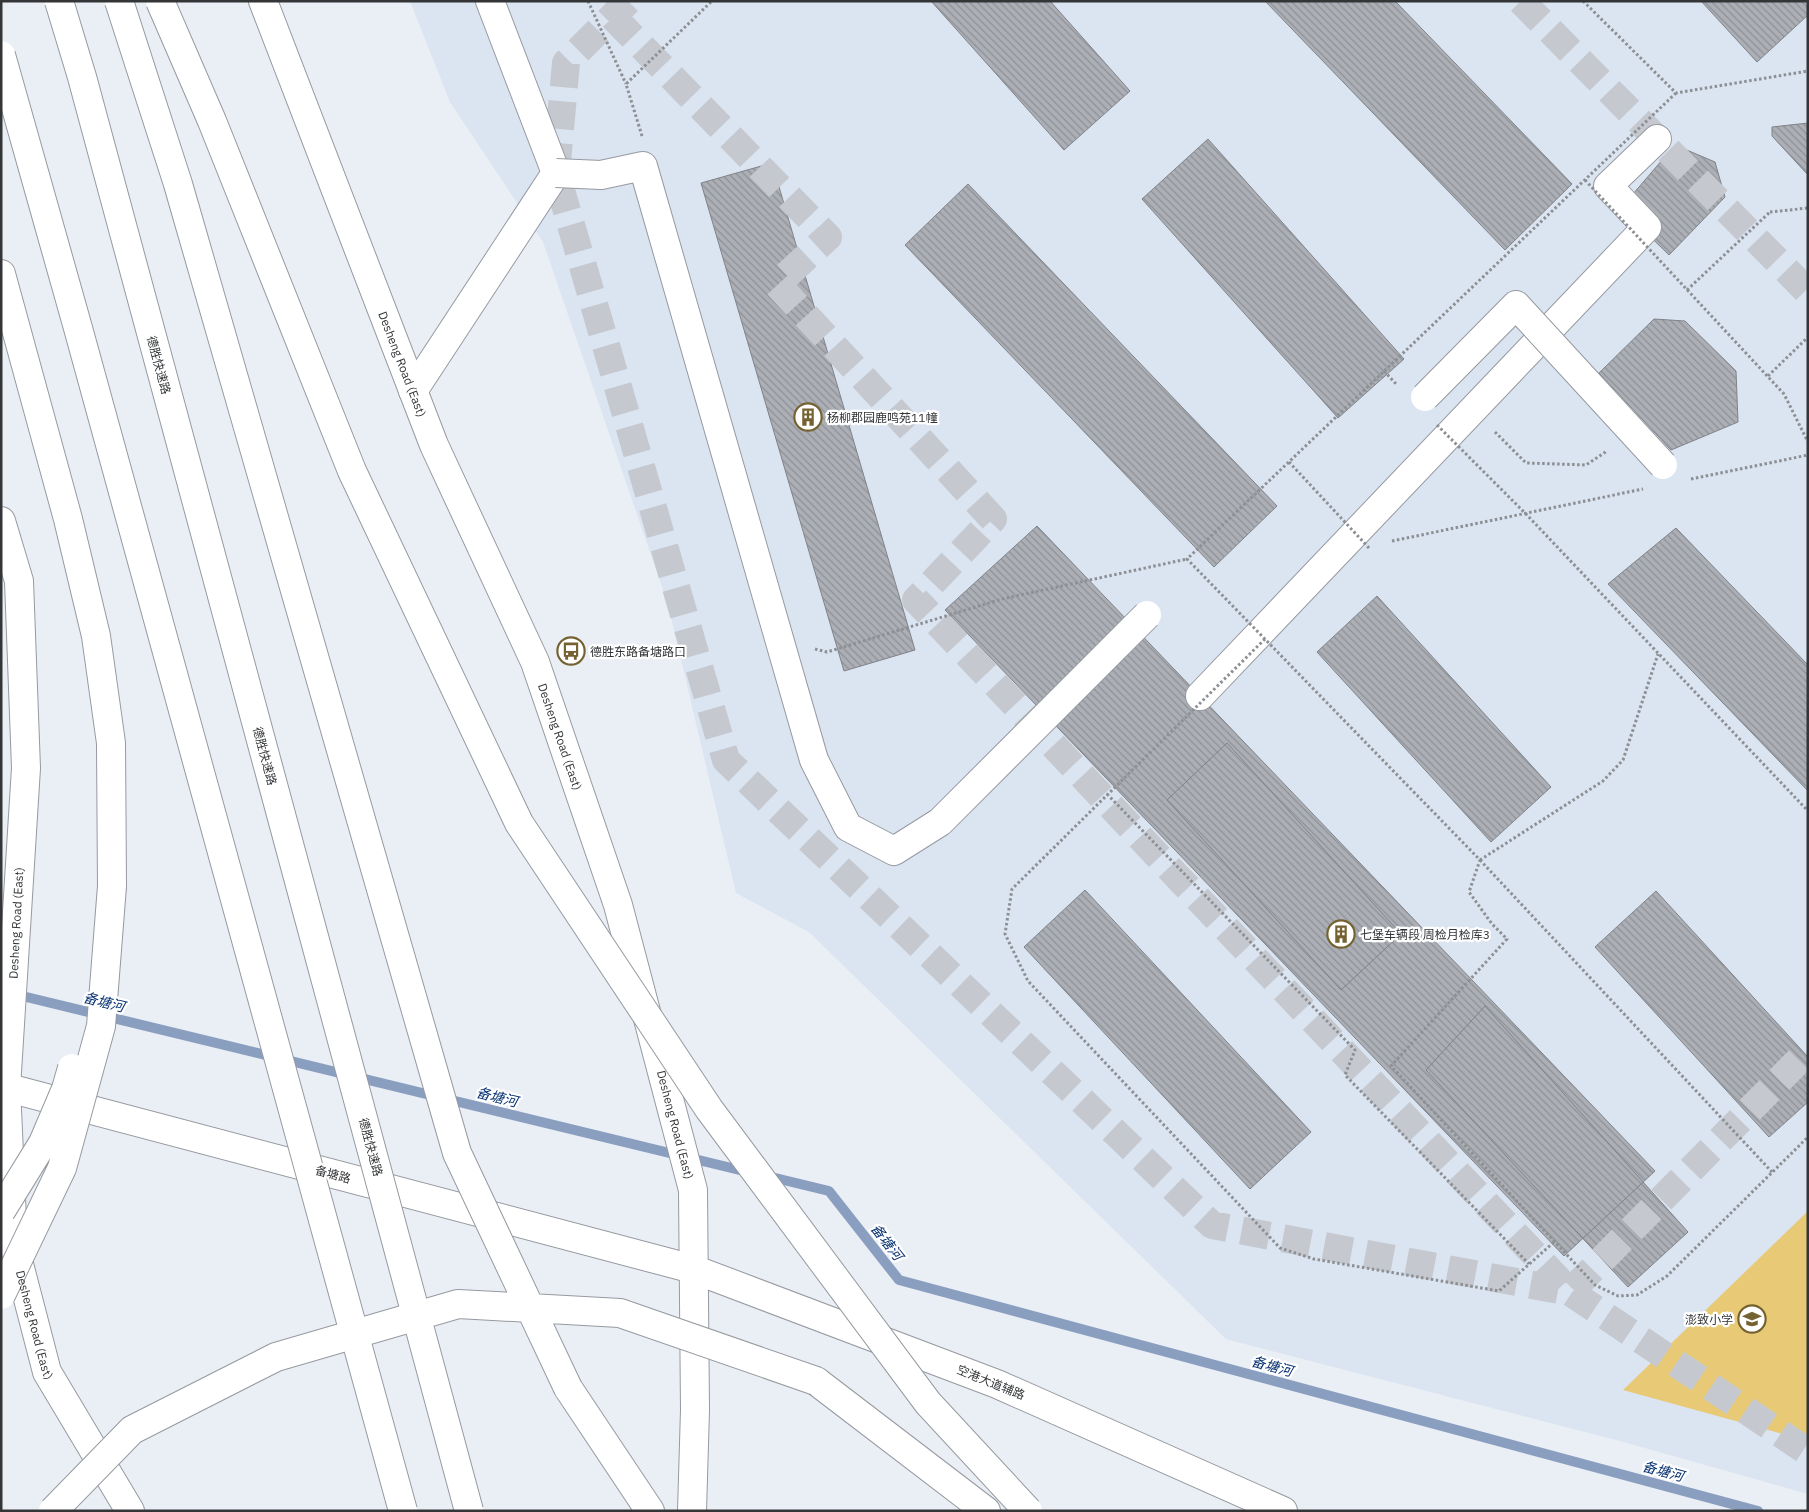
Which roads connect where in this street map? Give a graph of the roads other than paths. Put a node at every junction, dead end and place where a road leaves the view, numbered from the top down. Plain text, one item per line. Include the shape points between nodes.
1 (59, 1) edge
2 (119, 1) edge
3 (160, 1) edge
4 (263, 1) edge
5 (490, 1) edge
6 (1, 55) edge
7 (1657, 140) dead end
8 (556, 173) junction
9 (1610, 245) dead end
10 (1, 274) edge
11 (1532, 324) junction
12 (413, 391) junction
13 (1420, 402) road end
14 (1656, 476) road end
15 (1, 521) edge
16 (1147, 615) dead end
17 (1200, 696) dead end
18 (112, 886) junction
19 (4, 1087) edge
20 (1, 1211) edge
21 (693, 1269) junction
22 (1, 1295) edge
23 (53, 1511) edge
24 (130, 1511) edge
25 (403, 1511) edge
26 (470, 1511) edge
27 (650, 1511) edge
28 (692, 1511) edge
29 (986, 1511) edge
30 (1028, 1511) edge
31 (1283, 1511) edge

1 - 26 main road, 德胜快速路, bridge
2 - 27 main road, bridge via 178,184 457,1153 568,1388
3 - 30 main road, bridge via 212,121 352,471 519,823 709,1109 928,1403
4 - 12 main road, Desheng Road (East)
5 - 8 main road
6 - 25 main road, bridge
7 - 17 main road via 1608,186 1647,227
8 - 12 main road
8 - 16 main road, bridge via 601,175 643,166 814,760 848,827 894,851 940,822
9 - 11 main road
10 - 18 main road via 68,519 96,636 111,743
11 - 13 main road, bridge via 1516,305
11 - 14 main road, bridge via 1634,434
12 - 21 main road, Desheng Road (East) via 434,445 535,662 618,905 693,1190
15 - 19 main road, Desheng Road (East) via 19,581 25,758 11,1017
18 - 20 main road, bridge via 97,974 66,1089 43,1143
18 - 22 main road, bridge via 101,1026 62,1168
19 - 21 main road, 备塘路
19 - 24 main road, Desheng Road (East) via 13,1241 47,1372
21 - 28 main road, Desheng Road (East) via 695,1410
21 - 31 main road, 空港大道辅路 via 997,1384
23 - 29 main road, bridge via 132,1430 276,1357 458,1304 620,1312 816,1381

